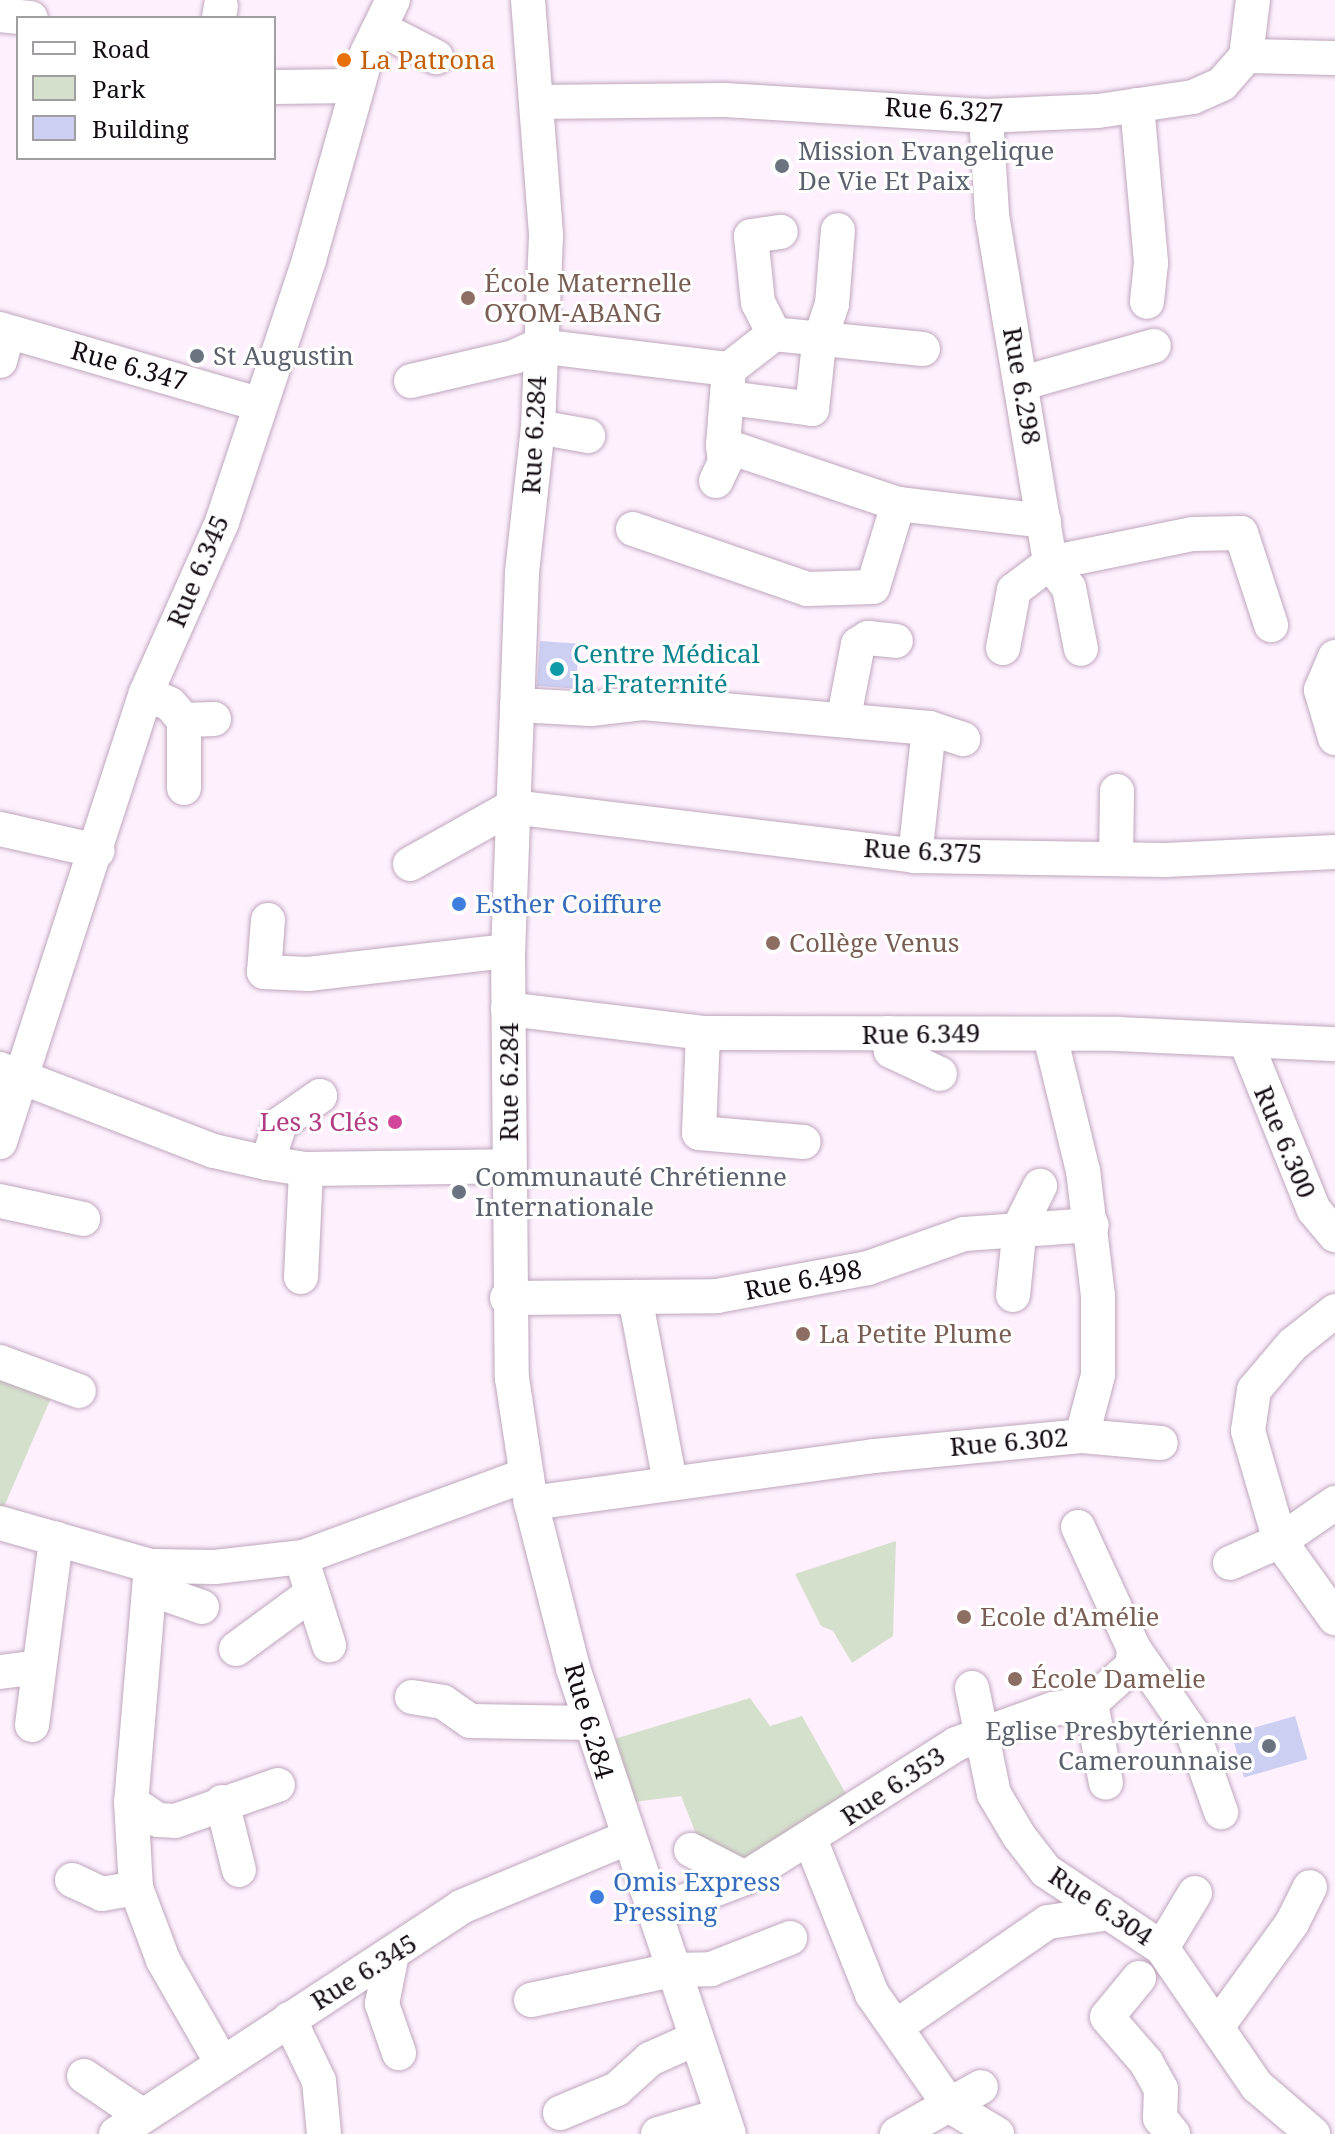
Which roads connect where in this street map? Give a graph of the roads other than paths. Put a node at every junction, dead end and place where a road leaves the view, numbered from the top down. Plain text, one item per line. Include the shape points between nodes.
1 (528, 0) edge
2 (1253, 0) edge
3 (387, 14) edge
4 (1246, 56) junction
5 (436, 57) dead end
6 (1335, 58) edge
7 (356, 86) junction
8 (276, 87) edge
9 (536, 102) junction
10 (1137, 105) junction
11 (986, 116) junction
12 (838, 230) dead end
13 (781, 232) dead end
14 (1147, 302) dead end
15 (774, 334) junction
16 (3, 341) edge
17 (819, 343) junction
18 (538, 346) junction
19 (1154, 346) dead end
20 (923, 349) dead end
21 (411, 381) dead end
22 (1023, 383) junction
23 (729, 384) junction
24 (258, 404) junction
25 (538, 427) junction
26 (588, 436) dead end
27 (723, 445) junction
28 (716, 481) dead end
29 (898, 504) junction
30 (1044, 521) junction
31 (633, 529) dead end
32 (1050, 563) junction
33 (1271, 625) dead end
34 (896, 641) dead end
35 (1003, 648) dead end
36 (1081, 649) dead end
37 (1335, 657) edge
38 (146, 693) junction
39 (517, 705) junction
40 (844, 717) junction
41 (929, 728) junction
42 (1335, 738) edge
43 (963, 739) dead end
44 (184, 788) dead end
45 (1117, 791) dead end
46 (512, 807) junction
47 (0, 829) edge
48 (98, 851) junction
49 (1335, 852) edge
50 (915, 856) junction
51 (1116, 858) junction
52 (410, 864) dead end
53 (268, 920) dead end
54 (508, 951) junction
55 (508, 1009) junction
56 (703, 1033) junction
57 (889, 1033) junction
58 (1050, 1036) junction
59 (1246, 1042) junction
60 (1335, 1044) edge
61 (10, 1072) edge
62 (940, 1074) dead end
63 (320, 1096) dead end
64 (0, 1142) edge
65 (804, 1142) dead end
66 (267, 1163) junction
67 (509, 1166) junction
68 (306, 1169) junction
69 (1040, 1186) dead end
70 (0, 1201) edge
71 (83, 1219) dead end
72 (1092, 1225) junction
73 (1020, 1226) junction
74 (1335, 1235) edge
75 (301, 1277) dead end
76 (1013, 1295) dead end
77 (635, 1297) junction
78 (507, 1298) junction
79 (1335, 1311) edge
80 (0, 1362) edge
81 (79, 1391) dead end
82 (1082, 1436) junction
83 (1161, 1443) dead end
84 (670, 1482) junction
85 (529, 1489) junction
86 (1335, 1503) edge
87 (0, 1523) edge
88 (1078, 1527) dead end
89 (56, 1539) junction
90 (1280, 1541) junction
91 (303, 1557) junction
92 (1230, 1563) dead end
93 (151, 1578) junction
94 (311, 1594) junction
95 (202, 1607) dead end
96 (1335, 1618) edge
97 (329, 1645) dead end
98 (236, 1649) dead end
99 (1133, 1658) junction
100 (39, 1667) junction
101 (0, 1672) edge
102 (972, 1688) dead end
103 (412, 1697) dead end
104 (1091, 1703) junction
105 (590, 1723) junction
106 (32, 1725) dead end
107 (980, 1733) junction
108 (1106, 1783) dead end
109 (278, 1785) dead end
110 (131, 1802) junction
111 (222, 1802) junction
112 (1221, 1812) dead end
113 (627, 1838) junction
114 (810, 1839) junction
115 (691, 1850) dead end
116 (239, 1870) dead end
117 (745, 1878) junction
118 (72, 1880) dead end
119 (1310, 1887) dead end
120 (136, 1888) junction
121 (1195, 1893) dead end
122 (654, 1913) junction
123 (1110, 1913) junction
124 (790, 1938) dead end
125 (1162, 1948) junction
126 (392, 1954) junction
127 (672, 1970) junction
128 (1139, 1978) dead end
129 (531, 2000) dead end
130 (289, 2019) junction
131 (1219, 2024) junction
132 (897, 2026) junction
133 (695, 2039) junction
134 (399, 2053) dead end
135 (222, 2063) junction
136 (84, 2076) dead end
137 (981, 2087) dead end
138 (950, 2106) junction
139 (560, 2113) dead end
140 (725, 2124) edge
141 (129, 2125) edge
142 (324, 2134) edge
143 (658, 2134) edge
144 (897, 2134) edge
145 (997, 2134) edge
146 (1173, 2134) edge
147 (1313, 2134) edge

1 - 9 street, Rue 6.284
2 - 4 street
3 - 5 street
3 - 7 street, Rue 6.345
4 - 6 street
4 - 10 street, Rue 6.327 via 1209,92
7 - 8 street
7 - 24 street, Rue 6.345 via 309,260
9 - 11 street, Rue 6.327 via 740,101
9 - 18 street, Rue 6.284 via 546,236
10 - 11 street, Rue 6.327
10 - 14 street via 1151,263
11 - 22 street, Rue 6.298 via 992,215
12 - 17 street via 832,304
13 - 15 street via 751,236 758,303
15 - 17 street
15 - 23 street
16 - 24 street, Rue 6.347
17 - 20 street
17 - 23 street via 812,409
18 - 21 street via 514,357
18 - 23 street
18 - 25 street, Rue 6.284
19 - 22 street
22 - 30 street, Rue 6.298
23 - 27 street
24 - 38 street, Rue 6.345 via 222,522
25 - 26 street
25 - 39 street, Rue 6.284 via 522,573
27 - 28 street via 725,462
27 - 29 street
29 - 30 street
29 - 31 street via 873,587 807,589
30 - 32 street, Rue 6.298
32 - 33 street via 1193,534 1241,533
32 - 35 street via 1014,590
32 - 36 street, Rue 6.298 via 1069,588
34 - 40 street via 868,638 858,644
37 - 42 street via 1321,690
38 - 44 street via 199,719
38 - 48 street, Rue 6.345
39 - 40 street via 591,709 643,703
39 - 46 street, Rue 6.284
40 - 41 street
41 - 43 street
41 - 50 street
45 - 51 street
46 - 50 street, Rue 6.375
46 - 52 street
46 - 54 street, Rue 6.284
47 - 48 street
48 - 61 street, Rue 6.345
49 - 51 street, Rue 6.375
50 - 51 street, Rue 6.375
53 - 54 street via 256,972 308,974
54 - 55 street, Rue 6.284
55 - 56 street, Rue 6.349
55 - 67 street, Rue 6.284
56 - 57 street, Rue 6.349
56 - 65 street via 699,1133
57 - 58 street, Rue 6.349
57 - 62 street via 891,1051
58 - 59 street, Rue 6.349
58 - 72 street, Rue 6.302
59 - 60 street, Rue 6.349 via 1312,1038
59 - 74 street, Rue 6.300 via 1314,1210
61 - 64 street, Rue 6.345
61 - 66 street via 214,1151
63 - 66 street via 280,1124
66 - 68 street
67 - 68 street
67 - 78 street, Rue 6.284
68 - 75 street
69 - 73 street
70 - 71 street
72 - 73 street, Rue 6.498
72 - 82 street, Rue 6.302 via 1098,1375
73 - 76 street
73 - 77 street, Rue 6.498 via 949,1237 809,1282 717,1296
77 - 78 street, Rue 6.498
77 - 84 street
78 - 85 street, Rue 6.284
79 - 90 street via 1293,1344 1254,1390 1248,1431
80 - 81 street
82 - 83 street
82 - 84 street, Rue 6.302
84 - 85 street, Rue 6.302
85 - 91 street, Rue 6.302
85 - 105 street, Rue 6.284
86 - 90 street
87 - 89 street
88 - 99 street
89 - 93 street
89 - 100 street
90 - 92 street
90 - 96 street
91 - 93 street, Rue 6.302 via 186,1569
91 - 94 street
93 - 95 street
93 - 110 street
94 - 97 street
94 - 98 street
99 - 104 street, Rue 6.353
99 - 112 street via 1194,1736
100 - 101 street
100 - 106 street
102 - 107 street, Rue 6.304
103 - 105 street via 443,1702 470,1721
104 - 107 street, Rue 6.353
104 - 108 street
105 - 113 street, Rue 6.284
107 - 114 street, Rue 6.353
107 - 123 street, Rue 6.304 via 994,1794 1019,1836 1046,1871
109 - 111 street
110 - 111 street via 158,1820 175,1821
110 - 120 street
111 - 116 street
113 - 122 street, Rue 6.284
113 - 126 street, Rue 6.345 via 461,1907
114 - 117 street, Rue 6.353
114 - 132 street via 872,1994
115 - 117 street
117 - 122 street, Rue 6.353
118 - 120 street via 102,1894
119 - 131 street via 1292,1923
120 - 135 street via 163,1960
121 - 125 street, Rue 6.304
122 - 127 street, Rue 6.284
123 - 125 street, Rue 6.304
123 - 132 street via 1048,1922
124 - 127 street via 711,1969
125 - 131 street, Rue 6.304
126 - 130 street, Rue 6.345
126 - 134 street via 382,2004
127 - 129 street
127 - 133 street, Rue 6.284
128 - 146 street via 1107,2017 1146,2062 1161,2089 1160,2118
130 - 135 street, Rue 6.345
130 - 142 street via 319,2081
131 - 147 street, Rue 6.304 via 1257,2086
132 - 138 street
133 - 139 street via 650,2059 617,2089
133 - 140 street, Rue 6.284
135 - 141 street, Rue 6.345
136 - 141 street
137 - 138 street
138 - 144 street
138 - 145 street
140 - 143 street

